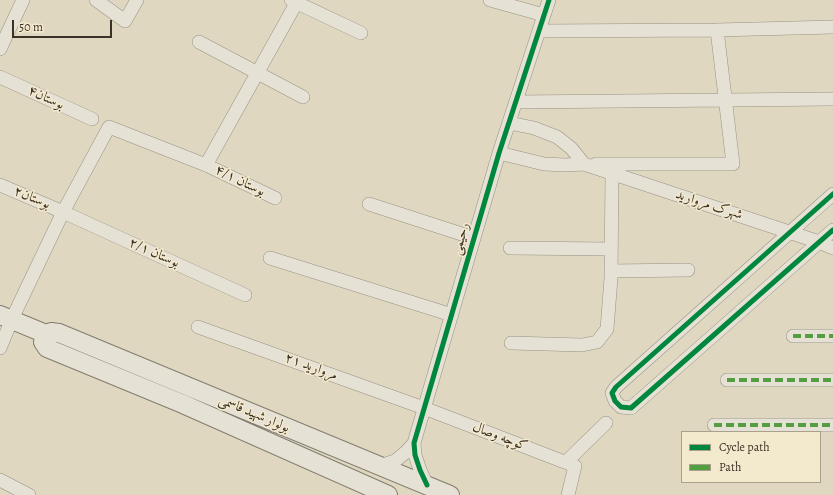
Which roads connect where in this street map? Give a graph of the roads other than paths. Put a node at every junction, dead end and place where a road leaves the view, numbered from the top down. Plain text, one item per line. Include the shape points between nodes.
1 (23, 0) edge
2 (96, 0) edge
3 (137, 0) edge
4 (490, 0) edge
5 (548, 0) edge
6 (295, 1) edge
7 (544, 16) junction
8 (833, 27) edge
9 (717, 30) junction
10 (539, 31) junction
11 (361, 33) dead end
12 (199, 42) dead end
13 (0, 49) edge
14 (257, 73) junction
15 (0, 77) edge
16 (303, 97) dead end
17 (833, 99) edge
18 (725, 100) junction
19 (516, 102) junction
20 (92, 119) dead end
21 (509, 123) junction
22 (499, 153) junction
23 (584, 164) junction
24 (206, 165) junction
25 (612, 173) junction
26 (0, 185) edge
27 (833, 194) edge
28 (275, 198) dead end
29 (369, 204) dead end
30 (63, 212) junction
31 (833, 230) edge
32 (790, 232) junction
33 (474, 238) junction
34 (819, 242) junction
35 (510, 248) dead end
36 (833, 248) edge
37 (611, 249) junction
38 (270, 258) dead end
39 (688, 270) dead end
40 (611, 271) junction
41 (245, 295) dead end
42 (452, 315) junction
43 (6, 317) edge
44 (198, 326) dead end
45 (793, 336) dead end
46 (833, 336) edge
47 (50, 338) junction
48 (510, 343) dead end
49 (0, 348) edge
50 (727, 380) dead end
51 (833, 380) edge
52 (424, 408) junction
53 (606, 423) dead end
54 (714, 425) dead end
55 (833, 425) edge
56 (414, 443) junction
57 (571, 464) junction
58 (380, 466) junction
59 (0, 480) edge
60 (427, 485) junction
61 (385, 494) edge
62 (29, 495) edge
63 (450, 495) edge
64 (568, 495) edge

1 - 13 street
2 - 3 street via 125,21
4 - 7 street
5 - 7 street, رحیمی
6 - 11 street
6 - 14 street
7 - 10 street, رحیمی
8 - 9 street
9 - 10 street
9 - 18 street
10 - 19 street, رحیمی
12 - 14 street
14 - 16 street
14 - 24 street
15 - 20 street, بوستان۴
17 - 18 street
18 - 19 street
18 - 23 street via 733,164
19 - 21 street, رحیمی
21 - 22 street, رحیمی
21 - 23 street via 534,128 557,137 571,148
22 - 23 street, شهرک مروارید via 544,164
22 - 33 street, رحیمی
23 - 25 street, شهرک مروارید
24 - 28 street, بوستان ۴/۱
24 - 30 street, بوستان ۴/۱ via 109,127
25 - 32 street, شهرک مروارید
25 - 37 street
26 - 30 street, بوستان۲
27 - 32 street
29 - 33 street
30 - 41 street, بوستان ۲/۱
30 - 43 street
31 - 34 street
32 - 34 street, شهرک مروارید
32 - 34 street via 616,387 612,393 614,401 621,407 631,408
33 - 42 street, رحیمی
34 - 36 street, شهرک مروارید
35 - 37 street
37 - 40 street
38 - 42 street
39 - 40 street
40 - 48 street via 607,329 597,342 582,345
42 - 52 street, رحیمی
43 - 47 main road, بولوار شهید قاسمی
43 - 49 street
44 - 52 street, مروارید ۲۱
45 - 46 street
47 - 58 main road, بولوار شهید قاسمی
47 - 61 main road, بولوار شهید قاسمی via 184,404
50 - 51 street
52 - 56 street, رحیمی
52 - 57 street, کوچه وصال
53 - 57 street
54 - 55 street
56 - 58 street via 395,460
56 - 60 street, رحیمی via 415,455
57 - 64 street
58 - 60 main road, بولوار شهید قاسمی
59 - 62 street
60 - 63 main road, بولوار شهید قاسمی

